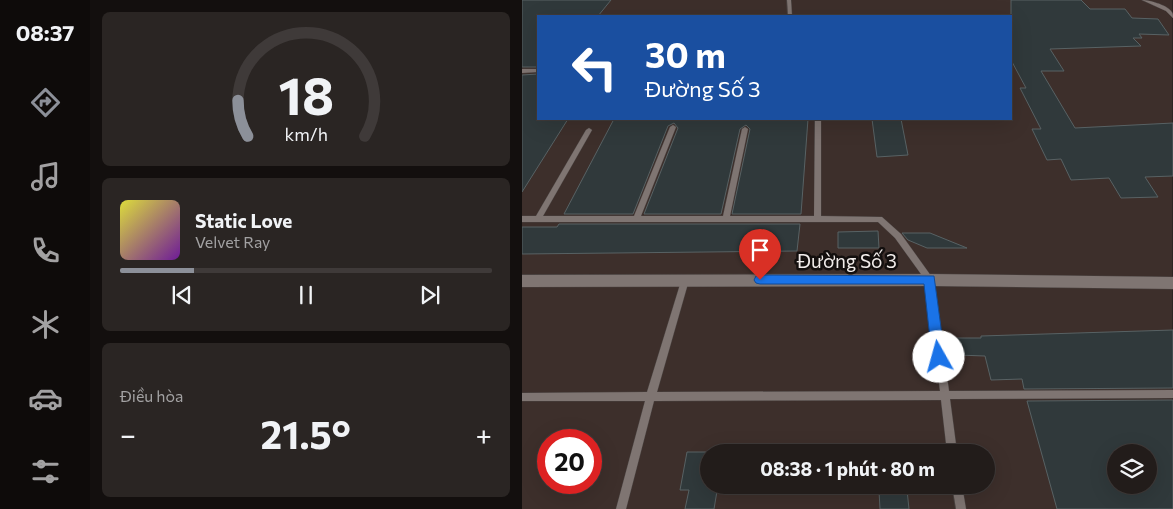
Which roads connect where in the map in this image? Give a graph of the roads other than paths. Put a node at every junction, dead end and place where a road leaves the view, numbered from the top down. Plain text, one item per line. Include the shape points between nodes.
1 (789, 0) edge
2 (1144, 0) edge
3 (790, 15) edge
4 (1172, 17) edge
5 (522, 71) edge
6 (537, 71) edge
7 (818, 120) edge
8 (673, 127) dead end
9 (745, 129) dead end
10 (588, 130) dead end
11 (522, 219) edge
12 (538, 219) junction
13 (637, 219) junction
14 (726, 219) junction
15 (818, 219) junction
16 (685, 280) junction
17 (930, 280) junction
18 (522, 281) edge
19 (1172, 283) edge
20 (1172, 394) edge
21 (651, 395) junction
22 (943, 396) junction
23 (522, 397) edge
24 (951, 444) edge
25 (958, 494) edge
26 (621, 509) edge
27 (961, 509) edge

1 - 3 lane
2 - 4 lane via 1168,10
5 - 6 lane
7 - 15 lane
8 - 13 lane
9 - 14 lane
10 - 12 lane
11 - 12 lane
12 - 13 lane
13 - 14 lane
14 - 15 lane
15 - 17 lane via 880,219 898,236
16 - 17 street, Đường Số 3
16 - 18 street, Đường Số 3
16 - 21 lane
17 - 19 street, Đường Số 3
17 - 22 lane
20 - 22 lane
21 - 22 lane
21 - 23 lane
21 - 26 lane
22 - 24 lane
25 - 27 lane

